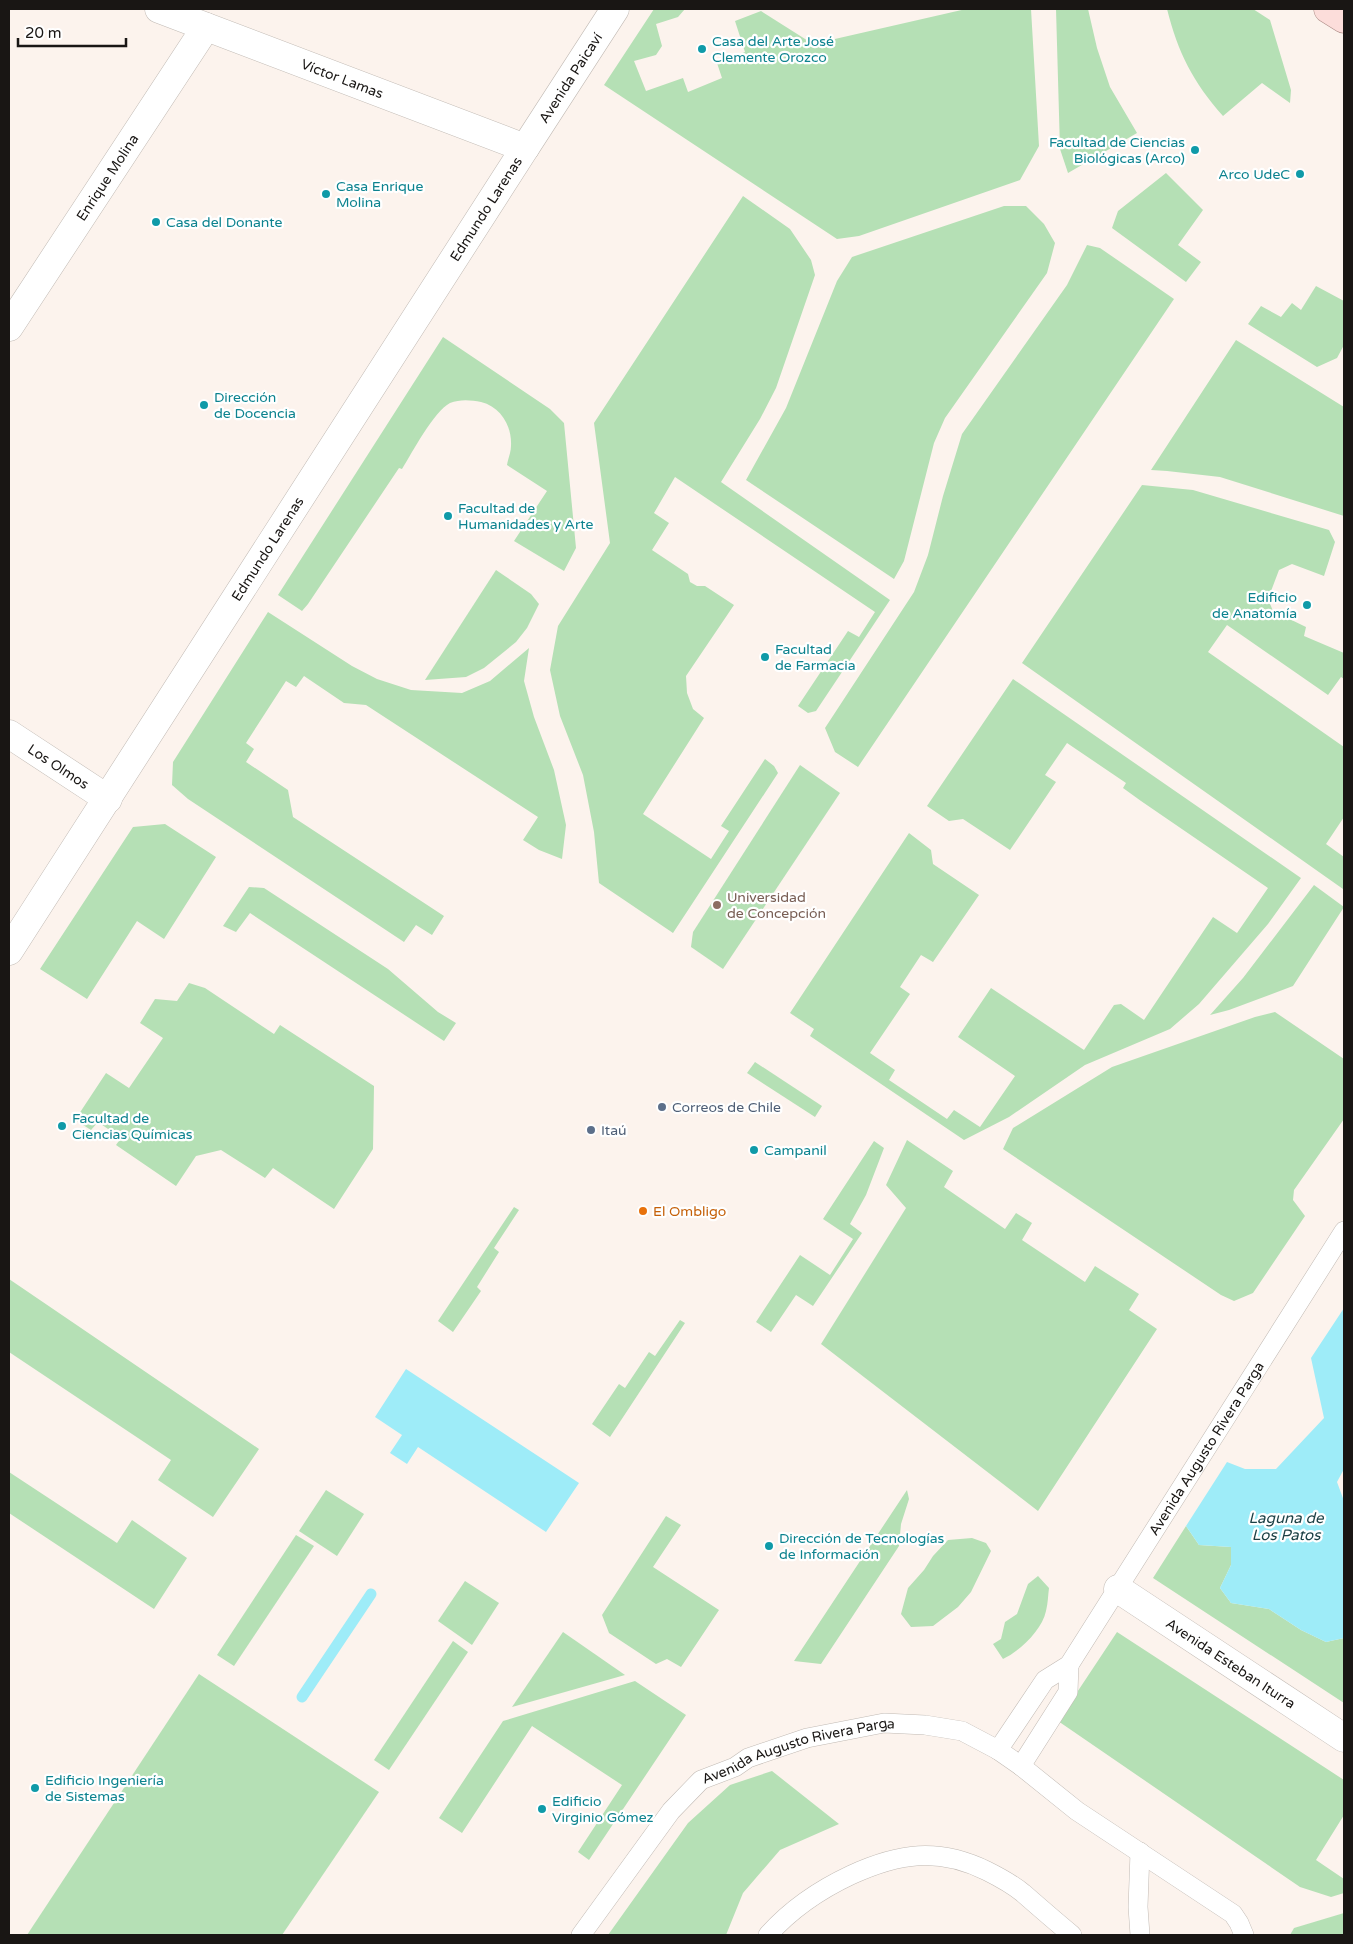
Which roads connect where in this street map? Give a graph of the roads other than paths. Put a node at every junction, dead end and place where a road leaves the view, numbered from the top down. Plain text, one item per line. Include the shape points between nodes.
1 (159, 9) edge
2 (615, 9) edge
3 (1328, 9) edge
4 (1344, 19) edge
5 (206, 27) junction
6 (525, 148) junction
7 (9, 328) edge
8 (9, 734) edge
9 (108, 799) junction
10 (9, 951) edge
11 (1344, 1231) edge
12 (1118, 1589) junction
13 (1069, 1666) junction
14 (1344, 1738) edge
15 (998, 1750) junction
16 (1021, 1766) junction
17 (1140, 1852) junction
18 (581, 1935) edge
19 (768, 1935) edge
20 (1072, 1935) edge
21 (1140, 1935) edge
22 (1244, 1935) edge

1 - 5 street, Víctor Lamas
2 - 6 street, Avenida Paicaví
3 - 4 main road
5 - 6 street, Víctor Lamas
5 - 7 street, Enrique Molina
6 - 9 street, Edmundo Larenas
8 - 9 street, Los Olmos
9 - 10 street, Edmundo Larenas
11 - 12 lane, Avenida Augusto Rivera Parga
12 - 13 lane, Avenida Augusto Rivera Parga
12 - 14 street, Avenida Esteban Iturra
13 - 15 lane, Avenida Augusto Rivera Parga via 1045,1680
13 - 16 lane via 1068,1692
15 - 16 lane, Avenida Augusto Rivera Parga
15 - 18 lane, Avenida Augusto Rivera Parga via 962,1731 884,1723 806,1738 748,1758 701,1780 671,1811
16 - 17 lane, Avenida Augusto Rivera Parga via 1077,1811
17 - 21 lane
17 - 22 lane, Avenida Augusto Rivera Parga via 1233,1914
19 - 20 lane via 797,1907 836,1882 887,1860 935,1854 994,1875 1021,1891

